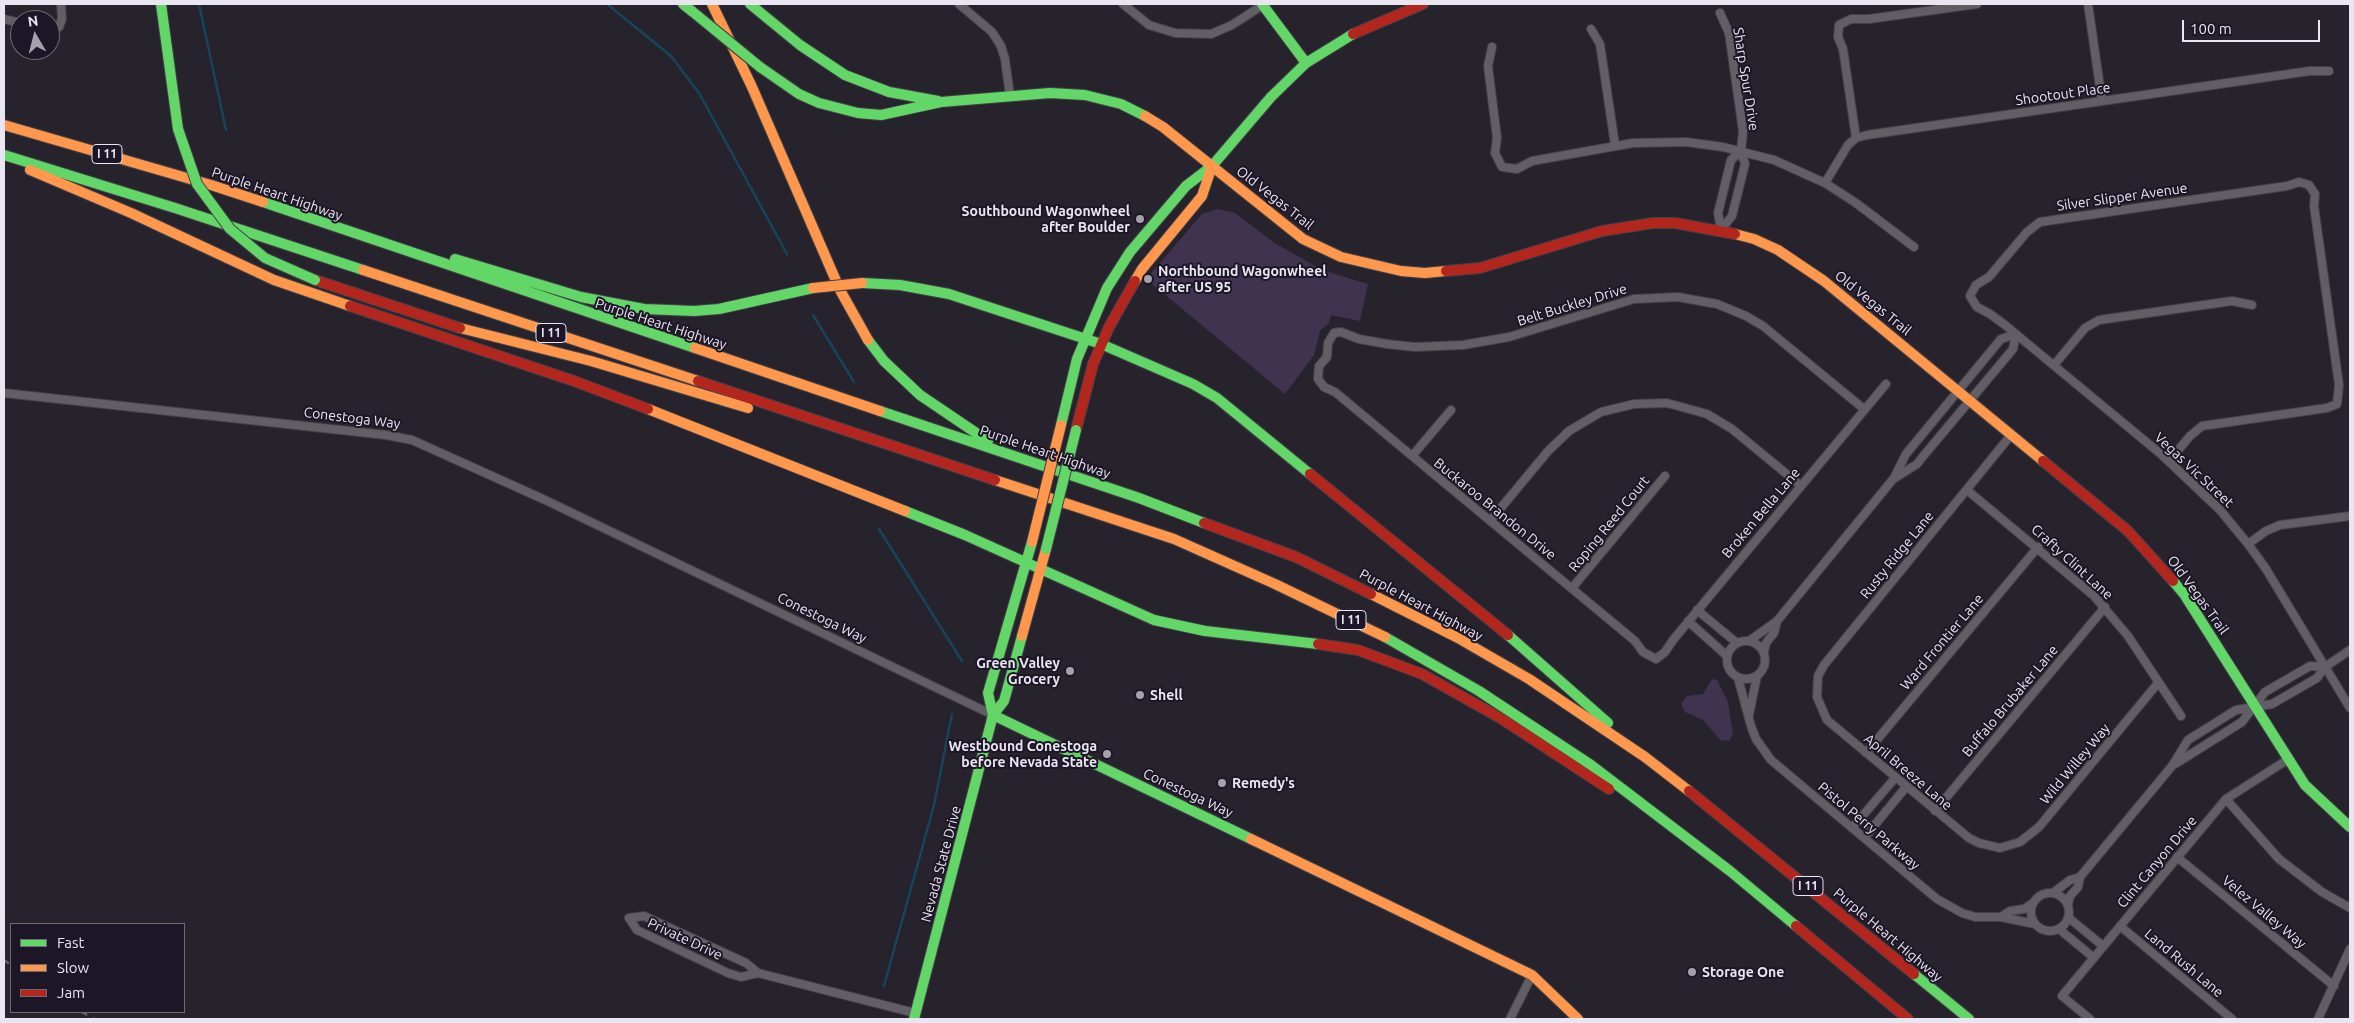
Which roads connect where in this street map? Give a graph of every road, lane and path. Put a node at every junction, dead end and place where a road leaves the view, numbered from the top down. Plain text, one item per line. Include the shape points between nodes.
1 (61, 4) edge
2 (161, 4) edge
3 (683, 4) edge
4 (712, 4) edge
5 (750, 4) edge
6 (959, 4) edge
7 (1123, 4) edge
8 (1423, 4) edge
9 (1977, 4) edge
10 (2088, 4) edge
11 (1262, 5) edge
12 (1720, 13) dead end
13 (60, 22) edge
14 (1591, 29) dead end
15 (1492, 47) dead end
16 (1306, 63) junction
17 (2329, 71) dead end
18 (1010, 96) junction
19 (2102, 101) junction
20 (941, 102) junction
21 (4, 125) edge
22 (1856, 138) junction
23 (1615, 145) junction
24 (1741, 151) junction
25 (4, 154) edge
26 (4, 160) edge
27 (1212, 166) junction
28 (1825, 183) junction
29 (210, 185) junction
30 (1721, 230) junction
31 (1914, 247) dead end
32 (1970, 296) joint
33 (2252, 305) dead end
34 (2016, 334) junction
35 (1084, 339) junction
36 (1101, 344) junction
37 (2054, 365) junction
38 (1318, 379) joint
39 (1886, 384) dead end
40 (1958, 391) junction
41 (4, 393) edge
42 (1968, 400) junction
43 (1864, 409) junction
44 (1451, 410) dead end
45 (2011, 435) junction
46 (1005, 453) junction
47 (1412, 456) junction
48 (926, 458) junction
49 (2170, 461) junction
50 (1665, 476) dead end
51 (1894, 478) junction
52 (1800, 485) junction
53 (1967, 490) junction
54 (2350, 516) edge
55 (1490, 521) junction
56 (2248, 544) junction
57 (2038, 547) junction
58 (1026, 562) junction
59 (1041, 569) junction
60 (1572, 588) junction
61 (2104, 607) junction
62 (1697, 610) junction
63 (1777, 620) junction
64 (1688, 622) junction
65 (1749, 641) junction
66 (1738, 642) junction
67 (2350, 650) edge
68 (1764, 652) junction
69 (1727, 656) junction
70 (1656, 659) joint
71 (2325, 667) junction
72 (1757, 676) junction
73 (1738, 678) junction
74 (2158, 683) junction
75 (1817, 697) joint
76 (2254, 707) junction
77 (2350, 708) edge
78 (993, 715) junction
79 (1749, 715) junction
80 (2181, 716) dead end
81 (1866, 754) junction
82 (1645, 756) junction
83 (2287, 760) junction
84 (2172, 766) junction
85 (1895, 778) junction
86 (1906, 787) junction
87 (2226, 799) junction
88 (1935, 811) junction
89 (2350, 827) edge
90 (1852, 828) junction
91 (1864, 838) junction
92 (2000, 848) joint
93 (2177, 857) junction
94 (1730, 871) junction
95 (2080, 876) junction
96 (2053, 893) junction
97 (2033, 903) junction
98 (2068, 904) junction
99 (2350, 908) edge
100 (2001, 917) junction
101 (2069, 918) junction
102 (2036, 924) junction
103 (2120, 926) junction
104 (2059, 929) junction
105 (2103, 946) junction
106 (2350, 949) edge
107 (2094, 958) junction
108 (758, 973) junction
109 (1532, 975) junction
110 (2334, 986) junction
111 (914, 1016) edge
112 (1511, 1019) edge
113 (1578, 1019) edge
114 (1908, 1019) edge
115 (1969, 1019) edge
116 (2090, 1019) edge
117 (2232, 1019) edge
118 (2318, 1019) edge

1 - 13 street
2 - 48 main road, bridge via 178,128 197,184 230,229 265,258 315,280 466,330 591,361
3 - 20 main road, bridge via 760,68 819,103 881,115
4 - 46 main road via 840,290 862,331 884,361 920,395
5 - 20 main road via 807,51 845,76 889,92
6 - 18 street via 992,32 1001,46 1006,59
7 - 11 street via 1149,25 1175,33 1211,34 1232,25
8 - 16 main road via 1359,30
9 - 22 street via 1850,19 1839,25 1838,38 1843,49
10 - 19 street
11 - 16 main road
12 - 24 street, Sharp Spur Drive via 1729,33 1743,131
14 - 23 street via 1600,44
15 - 23 street via 1488,66 1497,138 1495,153 1502,167 1517,169 1532,162
16 - 27 main road via 1271,97
17 - 19 street, Shootout Place via 2310,70
18 - 20 main road, Old Vegas Trail
18 - 27 main road, Old Vegas Trail via 1075,94 1121,104 1163,127
19 - 22 street, Shootout Place
21 - 29 main road, Purple Heart Highway / I 11
22 - 28 street via 1840,155
23 - 24 street via 1686,142
24 - 28 street via 1774,160
24 - 30 street, Sharp Spur Drive via 1744,164 1732,216
24 - 30 street, Sharp Spur Drive via 1731,160 1718,213
25 - 48 main road, I 11
26 - 58 main road via 131,213 274,280 662,414
27 - 30 main road, Old Vegas Trail via 1303,239 1342,257 1401,271 1426,273 1480,268 1628,226 1675,223
27 - 35 main road, Nevada State Drive via 1186,186 1130,252 1107,288
27 - 36 main road, Nevada State Drive via 1202,196 1129,289
28 - 31 street
29 - 35 main road, bridge via 581,297 631,308 719,309 813,288 862,283 900,285 949,294
29 - 46 main road, Purple Heart Highway / I 11
30 - 40 main road, Old Vegas Trail via 1754,239 1808,269
32 - 34 street, Vegas Vic Street via 1977,307
32 - 49 street, Silver Slipper Avenue via 1976,285 1989,277 2027,232 2040,222 2299,182 2309,185 2315,194 2339,385 2337,404 2202,426
33 - 37 street via 2232,300 2099,320 2085,328
34 - 37 street, Vegas Vic Street
34 - 40 street via 2001,339
34 - 42 street via 2012,349
35 - 36 main road
35 - 58 main road, Nevada State Drive, bridge
36 - 59 main road, Nevada State Drive, bridge via 1093,364
36 - 82 main road via 1193,384 1238,413 1524,648
37 - 49 street, Vegas Vic Street
38 - 43 street, Belt Buckley Drive via 1319,366 1327,357 1328,343 1334,333 1416,347 1463,345 1508,337 1634,299 1678,297 1717,304 1754,321
38 - 47 street, Buckaroo Brandon Drive
39 - 43 street, Broken Bella Lane
40 - 42 main road, Old Vegas Trail
40 - 51 street via 1906,454
41 - 78 street, Conestoga Way via 412,440
42 - 45 main road, Old Vegas Trail
42 - 51 street via 1917,464
43 - 52 street, Broken Bella Lane
44 - 47 street
45 - 53 street, Rusty Ridge Lane
45 - 76 main road, Old Vegas Trail via 2128,531 2157,561 2184,594
46 - 82 main road, Purple Heart Highway / I 11 via 1212,524 1334,575 1458,638 1529,679
47 - 55 street, Buckaroo Brandon Drive
48 - 94 main road, I 11 via 1174,539 1379,634 1479,691 1591,764
49 - 56 street, Vegas Vic Street via 2207,496
50 - 60 street, Roping Reed Court
51 - 63 street
52 - 55 street via 1732,429 1707,414 1666,404 1634,404 1601,412 1569,431
52 - 62 street, Broken Bella Lane
53 - 57 street, Crafty Clint Lane
53 - 75 street, Rusty Ridge Lane via 1824,665 1818,676
54 - 56 street via 2280,525
55 - 60 street, Buckaroo Brandon Drive
56 - 71 street, Vegas Vic Street
57 - 61 street, Crafty Clint Lane
57 - 81 street, Ward Frontier Lane
58 - 59 main road
58 - 78 main road, Nevada State Drive via 988,693
59 - 78 main road, Nevada State Drive via 1004,701
59 - 94 main road via 1154,620 1205,631 1358,650 1422,674 1502,719
60 - 70 street, Buckaroo Brandon Drive via 1635,641 1643,652
61 - 74 street, Crafty Clint Lane via 2128,636
61 - 88 street, Buffalo Brubaker Lane
62 - 64 street, Broken Bella Lane
62 - 66 street
63 - 65 street
63 - 68 street
64 - 69 street
64 - 70 street, Broken Bella Lane
65 - 66 street
65 - 68 street
66 - 69 street
67 - 71 street
68 - 72 street via 1765,664
69 - 73 street via 1728,668
71 - 76 street via 2317,678 2272,704
71 - 76 street via 2310,666 2266,692
71 - 77 street, Vegas Vic Street
72 - 73 street via 1747,680
72 - 79 street, Pistol Perry Parkway
73 - 79 street, Pistol Perry Parkway
74 - 80 street, Crafty Clint Lane
74 - 92 street, Wild Willey Way via 2039,827 2020,842
75 - 81 street, April Breeze Lane via 1827,720
76 - 83 main road, Old Vegas Trail
76 - 84 street via 2242,722
76 - 84 street via 2236,710 2188,740
78 - 109 main road, Conestoga Way
78 - 111 main road, Nevada State Drive
79 - 90 street, Pistol Perry Parkway via 1756,739 1771,760
81 - 85 street, April Breeze Lane
82 - 115 main road, Purple Heart Highway / I 11
83 - 87 street, Clint Canyon Drive
83 - 89 main road, Old Vegas Trail via 2310,791
84 - 95 street
85 - 86 street, April Breeze Lane
85 - 90 street
86 - 88 street, April Breeze Lane
86 - 91 street
87 - 93 street, Clint Canyon Drive
87 - 99 street via 2279,859 2322,892
88 - 92 street, April Breeze Lane via 1969,838
90 - 91 street, Pistol Perry Parkway
91 - 100 street, Pistol Perry Parkway via 1953,909 1975,917
93 - 103 street, Clint Canyon Drive
93 - 110 street, Velez Valley Way
94 - 114 main road, I 11
95 - 96 street
95 - 98 street
96 - 97 street via 2044,894
96 - 98 street via 2063,897
97 - 100 street, Pistol Perry Parkway
97 - 102 street via 2031,913
98 - 101 street
100 - 102 street, Pistol Perry Parkway
101 - 104 street
101 - 105 street
102 - 104 street via 2045,930
103 - 105 street, Clint Canyon Drive
103 - 117 street, Land Rush Lane
104 - 107 street
105 - 107 street, Clint Canyon Drive
106 - 110 street
107 - 116 street, Clint Canyon Drive via 2062,996
108 - 108 street, Private Drive via 746,963 644,916 629,918 637,930 728,973 741,977
108 - 111 street, Private Drive
109 - 112 street
109 - 113 main road, Conestoga Way
110 - 118 street

